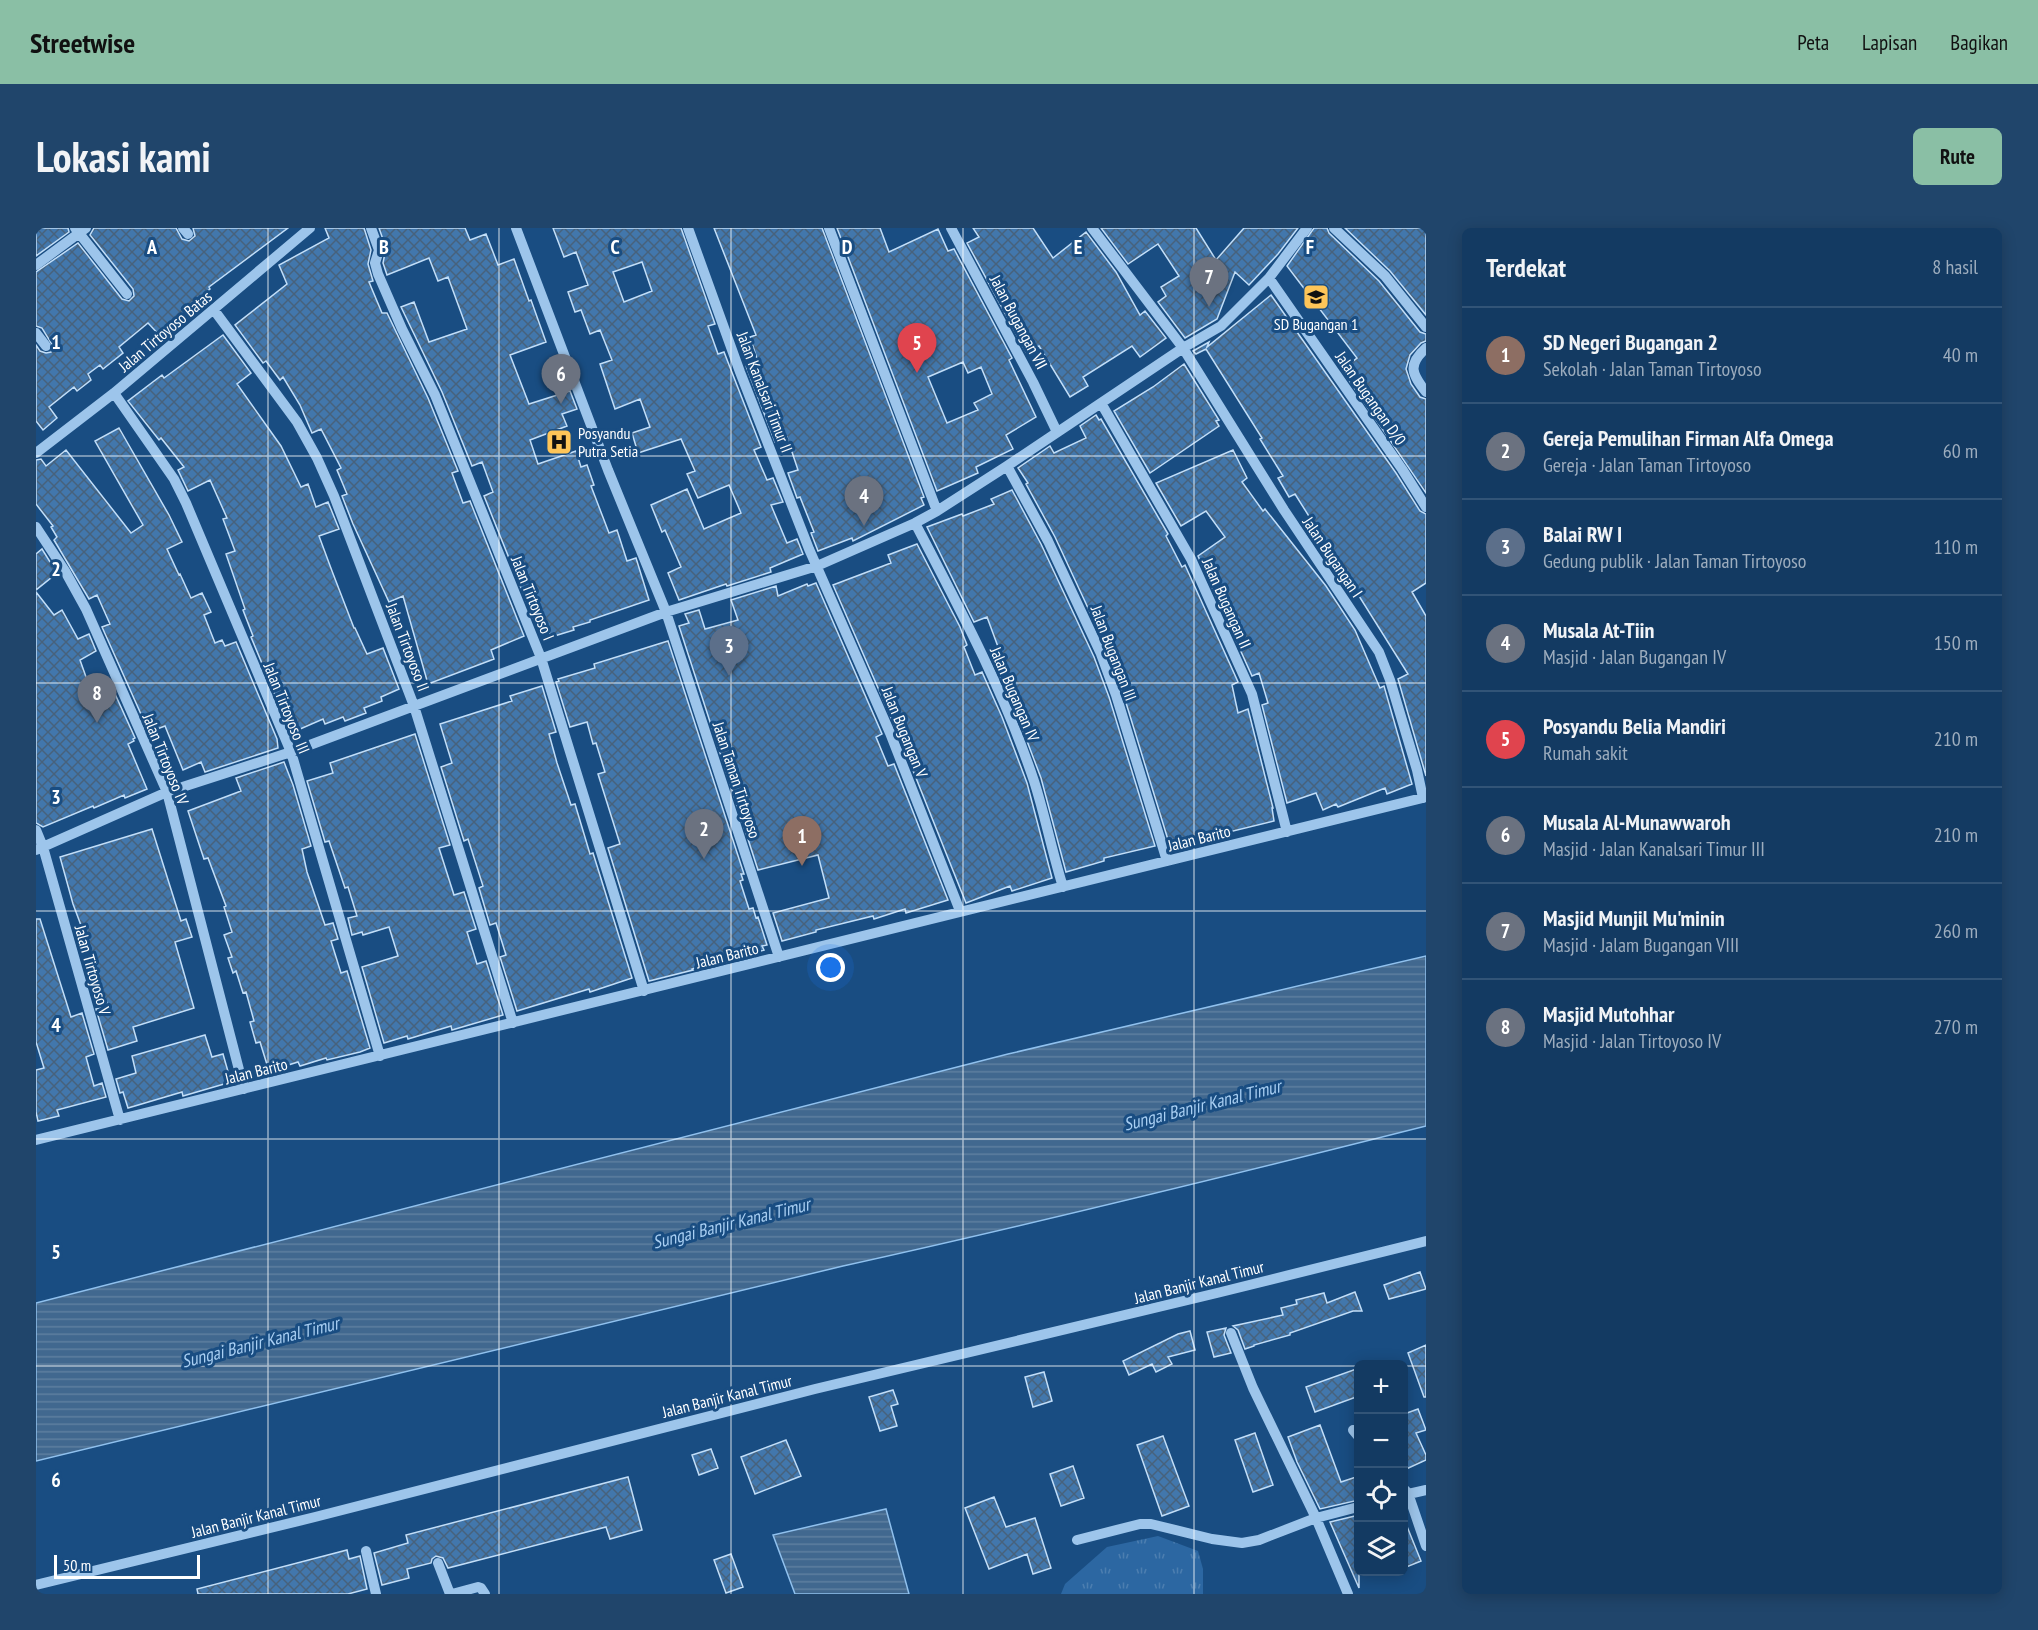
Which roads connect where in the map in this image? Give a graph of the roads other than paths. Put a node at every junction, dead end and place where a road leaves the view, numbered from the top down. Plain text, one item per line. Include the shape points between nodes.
1 (310, 228) edge
2 (371, 228) edge
3 (516, 228) edge
4 (688, 228) edge
5 (830, 228) edge
6 (951, 228) edge
7 (1092, 228) edge
8 (1307, 228) edge
9 (1334, 228) edge
10 (80, 230) edge
11 (36, 265) edge
12 (1269, 278) junction
13 (127, 294) dead end
14 (214, 310) junction
15 (1426, 327) edge
16 (36, 333) edge
17 (46, 346) dead end
18 (1183, 348) junction
19 (1426, 348) edge
20 (1426, 392) edge
21 (114, 393) junction
22 (1101, 403) junction
23 (1058, 432) junction
24 (36, 453) edge
25 (1007, 466) junction
26 (1426, 507) edge
27 (937, 511) junction
28 (915, 523) junction
29 (36, 527) edge
30 (817, 566) junction
31 (666, 612) junction
32 (542, 658) junction
33 (414, 706) junction
34 (291, 752) junction
35 (166, 792) junction
36 (1425, 798) edge
37 (36, 830) edge
38 (1287, 832) junction
39 (39, 849) edge
40 (1167, 861) junction
41 (1063, 887) junction
42 (960, 911) junction
43 (779, 957) junction
44 (644, 991) junction
45 (513, 1023) junction
46 (380, 1056) junction
47 (244, 1089) junction
48 (120, 1119) junction
49 (36, 1140) edge
50 (1426, 1241) edge
51 (1231, 1333) dead end
52 (1426, 1490) edge
53 (1408, 1492) edge
54 (1408, 1500) edge
55 (1354, 1508) edge
56 (1316, 1518) junction
57 (1077, 1540) dead end
58 (1426, 1546) edge
59 (366, 1551) dead end
60 (438, 1563) dead end
61 (36, 1585) edge
62 (448, 1588) edge
63 (376, 1592) edge
64 (485, 1594) edge
65 (1348, 1594) edge

1 - 14 street, Jalan Tirtoyoso Batas
2 - 32 street, Jalan Tirtoyoso I via 379,250 375,263 378,274 435,395
3 - 31 street, Jalan Taman Tirtoyoso
4 - 30 street, Jalan Kanalsari Timur II
5 - 27 street
6 - 23 street, Jalan Bugangan VII
7 - 18 street, Jalan Bugangan I
8 - 12 street
9 - 15 street via 1384,276
10 - 11 street
10 - 13 street
12 - 18 street via 1221,326
12 - 26 street, Jalan Bugangan D/0
14 - 21 street, Jalan Tirtoyoso Batas
14 - 33 street, Jalan Tirtoyoso II via 297,422 317,458
16 - 17 street
18 - 22 street
18 - 36 street, Jalan Bugangan I via 1379,652
19 - 20 street via 1413,368
21 - 24 street, Jalan Tirtoyoso Batas
21 - 34 street, Jalan Tirtoyoso III via 174,479 186,503
22 - 23 street
22 - 38 street, Jalan Bugangan II via 1191,559 1252,694
23 - 25 street
25 - 27 street
25 - 40 street, Jalan Bugangan III via 1053,551 1101,654
27 - 28 street
28 - 30 street
28 - 41 street, Jalan Bugangan IV via 1010,717 1034,782
29 - 35 street, Jalan Tirtoyoso IV via 86,609
30 - 31 street
30 - 42 street, Jalan Bugangan V via 890,733
31 - 32 street
31 - 43 street, Jalan Taman Tirtoyoso
32 - 33 street
32 - 44 street, Jalan Tirtoyoso I
33 - 34 street
33 - 45 street, Jalan Tirtoyoso II
34 - 35 street
34 - 46 street, Jalan Tirtoyoso III
35 - 39 street
35 - 47 street, Jalan Tirtoyoso IV
36 - 38 street, Jalan Barito
37 - 39 street, Jalan Tirtoyoso V
38 - 40 street, Jalan Barito
39 - 48 street, Jalan Tirtoyoso V
40 - 41 street, Jalan Barito
41 - 42 street, Jalan Barito
42 - 43 street, Jalan Barito
43 - 44 street, Jalan Barito
44 - 45 street, Jalan Barito
45 - 46 street, Jalan Barito
46 - 47 street, Jalan Barito
47 - 48 street, Jalan Barito
48 - 49 street, Jalan Barito
50 - 61 street, Jalan Banjir Kanal Timur via 815,1389
51 - 56 street
52 - 53 street
54 - 58 street
55 - 56 street
56 - 57 street via 1242,1543 1151,1524
56 - 65 street
59 - 63 street
60 - 62 street
62 - 64 street via 478,1587

